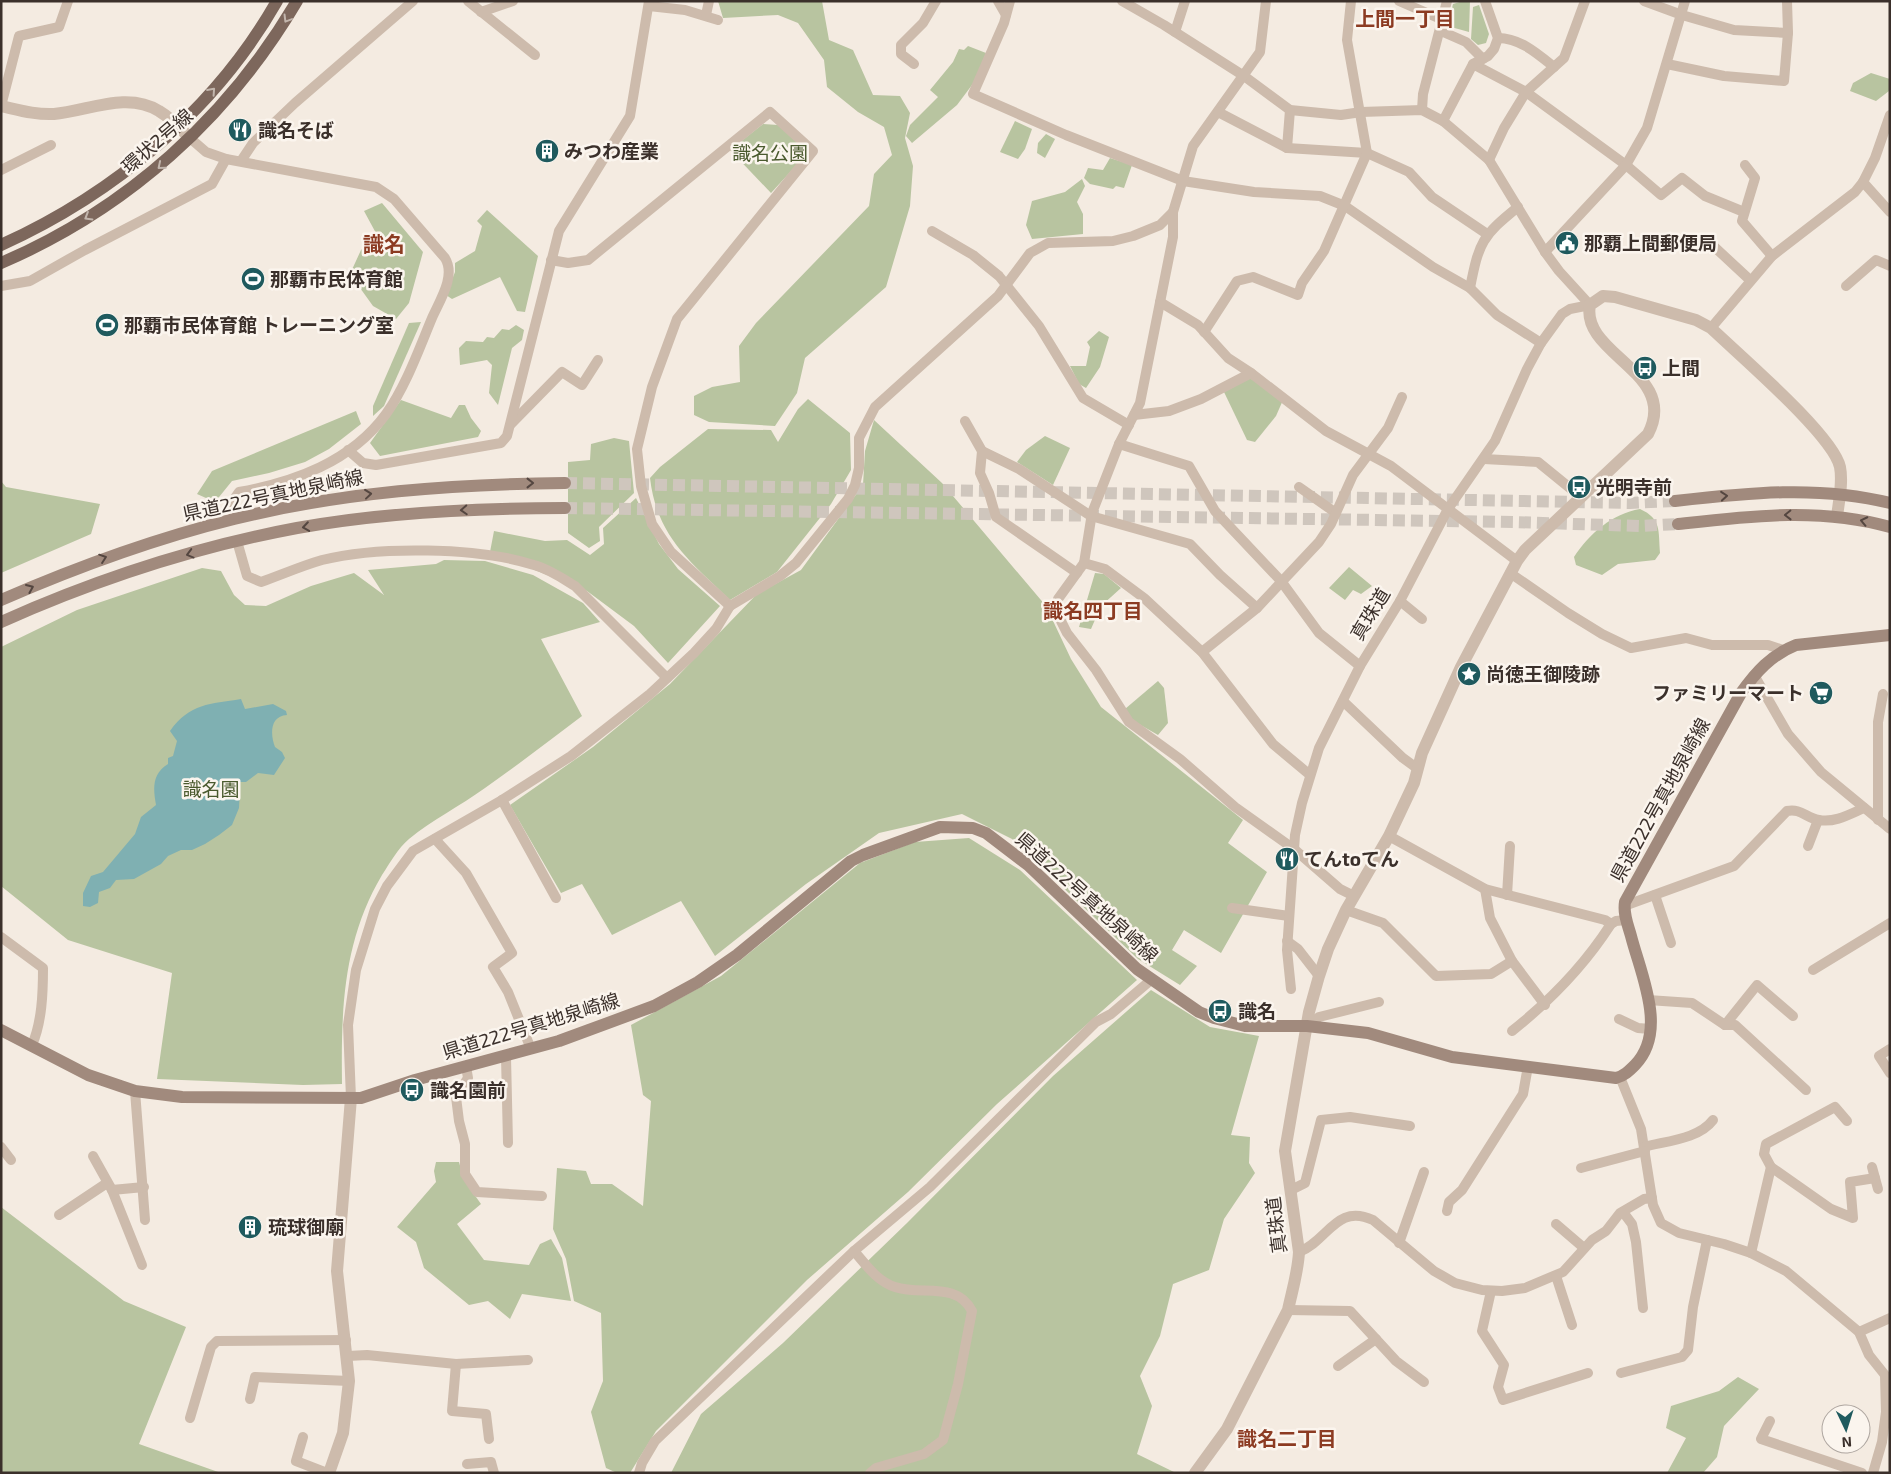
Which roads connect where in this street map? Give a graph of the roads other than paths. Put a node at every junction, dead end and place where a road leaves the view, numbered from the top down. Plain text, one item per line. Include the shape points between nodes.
1 (68, 1) edge
2 (276, 1) edge
3 (297, 1) edge
4 (413, 1) edge
5 (468, 1) edge
6 (514, 1) edge
7 (709, 1) edge
8 (998, 1) edge
9 (1010, 1) edge
10 (1122, 1) edge
11 (1185, 1) edge
12 (1351, 1) edge
13 (1399, 1) edge
14 (1447, 1) edge
15 (1485, 1) edge
16 (1585, 1) edge
17 (1644, 1) edge
18 (1686, 1) edge
19 (1787, 1) edge
20 (935, 2) edge
21 (1263, 2) edge
22 (649, 4) edge
23 (481, 12) junction
24 (706, 15) junction
25 (1006, 15) junction
26 (1682, 15) junction
27 (718, 20) dead end
28 (1443, 20) junction
29 (1441, 31) junction
30 (1175, 32) junction
31 (1788, 34) junction
32 (1498, 38) junction
33 (535, 55) dead end
34 (1483, 59) junction
35 (914, 64) dead end
36 (1473, 64) junction
37 (1667, 64) junction
38 (1554, 67) junction
39 (1244, 76) junction
40 (1526, 92) junction
41 (1, 106) edge
42 (1290, 110) junction
43 (1422, 110) junction
44 (1218, 112) junction
45 (1361, 112) junction
46 (1890, 115) edge
47 (1443, 121) junction
48 (178, 126) junction
49 (191, 139) junction
50 (51, 144) dead end
51 (1287, 148) junction
52 (1367, 153) junction
53 (226, 159) junction
54 (1489, 160) junction
55 (241, 161) junction
56 (1626, 165) junction
57 (1745, 165) dead end
58 (1, 170) edge
59 (1183, 181) junction
60 (1863, 182) junction
61 (1345, 206) junction
62 (1518, 207) junction
63 (1173, 212) junction
64 (1744, 212) junction
65 (1890, 212) edge
66 (932, 231) dead end
67 (1487, 234) junction
68 (1708, 241) dead end
69 (1, 245) edge
70 (1545, 252) junction
71 (1772, 256) junction
72 (551, 260) junction
73 (1, 263) edge
74 (1890, 266) edge
75 (1750, 280) junction
76 (1006, 284) junction
77 (1, 286) edge
78 (1846, 286) dead end
79 (1470, 288) junction
80 (1160, 302) junction
81 (1590, 305) junction
82 (1711, 328) junction
83 (1204, 332) junction
84 (1541, 343) junction
85 (598, 360) dead end
86 (1251, 373) junction
87 (1402, 397) dead end
88 (1134, 415) junction
89 (965, 420) dead end
90 (510, 424) junction
91 (1129, 425) junction
92 (1119, 444) junction
93 (348, 450) junction
94 (982, 451) junction
95 (1368, 454) junction
96 (1484, 459) junction
97 (565, 483) tunnel mouth
98 (1299, 487) dead end
99 (1840, 493) junction
100 (1581, 497) junction
101 (1675, 501) tunnel mouth
102 (1890, 502) edge
103 (565, 508) tunnel mouth
104 (1448, 508) junction
105 (1336, 513) junction
106 (1091, 516) junction
107 (1837, 516) junction
108 (234, 518) junction
109 (1678, 524) tunnel mouth
110 (1890, 527) edge
111 (237, 541) junction
112 (1517, 561) junction
113 (1084, 563) junction
114 (1077, 573) junction
115 (1510, 573) junction
116 (1281, 581) junction
117 (1, 600) edge
118 (1400, 602) junction
119 (730, 606) junction
120 (1257, 608) junction
121 (1422, 618) dead end
122 (1, 622) edge
123 (1890, 635) edge
124 (1782, 650) junction
125 (1202, 652) junction
126 (1360, 666) junction
127 (1754, 674) junction
128 (667, 678) junction
129 (1883, 694) dead end
130 (1343, 701) junction
131 (1418, 769) junction
132 (1310, 775) junction
133 (502, 800) junction
134 (1864, 808) junction
135 (1818, 820) junction
136 (1878, 820) junction
137 (1890, 829) edge
138 (1389, 836) junction
139 (435, 840) junction
140 (1510, 846) dead end
141 (1808, 846) dead end
142 (1294, 849) junction
143 (1485, 889) junction
144 (1507, 895) junction
145 (1655, 895) junction
146 (1354, 896) junction
147 (556, 898) dead end
148 (1624, 906) junction
149 (1232, 908) dead end
150 (1346, 910) junction
151 (1289, 916) junction
152 (1626, 920) junction
153 (1611, 924) junction
154 (1890, 924) edge
155 (1, 938) edge
156 (1287, 941) junction
157 (1671, 943) dead end
158 (1512, 961) junction
159 (1813, 970) dead end
160 (1319, 976) junction
161 (1151, 980) junction
162 (1291, 989) dead end
163 (1648, 1000) junction
164 (1379, 1002) dead end
165 (1545, 1005) junction
166 (1793, 1016) dead end
167 (1619, 1019) dead end
168 (1725, 1025) junction
169 (1307, 1026) junction
170 (1, 1030) edge
171 (1650, 1030) junction
172 (1512, 1031) dead end
173 (32, 1045) junction
174 (531, 1049) junction
175 (1890, 1049) edge
176 (506, 1057) junction
177 (466, 1066) junction
178 (1528, 1066) junction
179 (1890, 1073) edge
180 (1620, 1077) junction
181 (1806, 1090) dead end
182 (135, 1091) junction
183 (351, 1098) junction
184 (1713, 1120) dead end
185 (1848, 1122) dead end
186 (1410, 1126) dead end
187 (508, 1143) dead end
188 (1, 1146) edge
189 (1644, 1149) junction
190 (93, 1156) dead end
191 (11, 1160) dead end
192 (1771, 1167) junction
193 (1872, 1167) dead end
194 (1581, 1168) dead end
195 (1424, 1172) dead end
196 (1876, 1178) junction
197 (109, 1187) junction
198 (144, 1187) junction
199 (1878, 1189) dead end
200 (1291, 1190) junction
201 (542, 1196) dead end
202 (1652, 1198) junction
203 (1447, 1211) dead end
204 (1622, 1212) junction
205 (59, 1215) dead end
206 (145, 1220) dead end
207 (1556, 1224) dead end
208 (1707, 1240) junction
209 (1400, 1243) junction
210 (1584, 1248) junction
211 (854, 1251) junction
212 (1300, 1252) junction
213 (1752, 1253) junction
214 (142, 1265) dead end
215 (1556, 1276) junction
216 (1491, 1291) junction
217 (1643, 1308) dead end
218 (1288, 1310) junction
219 (1890, 1318) edge
220 (1572, 1325) dead end
221 (1859, 1332) junction
222 (1376, 1339) junction
223 (346, 1340) junction
224 (348, 1356) junction
225 (528, 1360) dead end
226 (456, 1364) junction
227 (1338, 1366) dead end
228 (1588, 1373) dead end
229 (1622, 1373) dead end
230 (349, 1382) junction
231 (1424, 1382) dead end
232 (250, 1399) dead end
233 (1888, 1412) edge
234 (190, 1418) dead end
235 (1770, 1421) dead end
236 (303, 1437) dead end
237 (489, 1439) dead end
238 (467, 1464) dead end
239 (1197, 1472) edge
240 (328, 1473) edge
241 (494, 1473) edge
242 (640, 1473) edge
243 (870, 1473) edge
244 (1862, 1473) edge
245 (1873, 1473) edge

1 - 41 street via 59,27 19,36
48 -> 2 main road, 環状2号線 via 238,60
3 -> 49 main road, 環状2号線 via 257,64
4 - 55 street via 295,103 253,143
5 - 23 street
6 - 23 street
7 - 24 street
8 - 25 street
9 - 25 street
10 - 30 street
11 - 30 street
12 - 45 street via 1347,40
13 - 28 street
14 - 28 street
15 - 32 street
16 - 38 street via 1564,58
17 - 26 street
18 - 26 street
19 - 31 street
20 - 35 street via 922,23 901,45 902,54
21 - 39 street via 1260,52
22 - 24 street
22 - 72 street via 630,116 559,231
23 - 33 street
24 - 27 street
25 - 59 street via 973,94
26 - 31 street via 1734,30
26 - 37 street
28 - 29 street
29 - 34 street via 1466,42
29 - 43 street via 1423,94
30 - 39 street
31 - 37 street via 1784,80 1724,76
32 - 34 street via 1494,49
32 - 38 street via 1518,42
34 - 36 street
36 - 40 street
36 - 47 street
37 - 56 street via 1647,128
38 - 40 street
39 - 42 street
39 - 44 street
40 - 54 street
40 - 56 street
41 - 48 street via 55,114 137,102 158,110
42 - 45 street via 1341,115
42 - 51 street
43 - 45 street
43 - 47 street
44 - 51 street
44 - 59 street via 1193,146
45 - 52 street
46 - 60 street
47 - 54 street
48 - 49 street
48 - 69 main road, 環状2号線 via 119,177 82,203
49 - 53 street via 206,152
49 -> 73 main road, 環状2号線 via 151,174 67,230
50 - 58 street
51 - 52 street
52 - 61 street
52 - 67 street via 1409,172 1432,197
53 - 55 street
53 - 77 street via 212,184 30,282
54 - 62 street
55 - 93 street via 376,187 394,199 448,262 450,272 443,291 393,403 376,426
56 - 64 street via 1661,195 1682,178 1705,196
56 - 70 street
57 - 64 street via 1755,178
59 - 61 street via 1254,192 1320,196
59 - 63 street
60 - 65 street
60 - 71 street via 1855,192
61 - 79 street via 1433,267
61 - 83 street via 1298,295 1253,277 1237,281
62 - 67 street
62 - 70 street
63 - 76 street via 1160,225 1113,241 1048,243 1030,253
63 - 80 street via 1174,230
64 - 71 street via 1742,221
66 - 76 street via 973,255
67 - 79 street via 1481,243
68 - 75 street
70 - 81 street
71 - 75 street
72 - 90 street
72 - 119 street via 568,263 588,260 770,112 813,151 677,319 652,387 637,449 641,486 652,524 671,552
74 - 78 street via 1876,260
75 - 82 street
76 - 91 street via 1039,326 1083,398
76 - 119 street via 998,296 875,407 859,438 855,485 848,499 796,562 780,576
79 - 84 street via 1497,315
80 - 83 street
80 - 88 street via 1140,403
81 - 82 street via 1603,296 1615,297 1696,320
81 - 84 street, 真珠道 via 1562,314
81 - 100 street, 真珠道 via 1595,331 1648,390 1656,412 1648,434
82 - 99 street via 1814,426 1830,446 1840,467
83 - 86 street via 1228,358
84 - 96 street, 真珠道
85 - 90 street via 582,384 562,372
86 - 88 street via 1201,399 1169,411
86 - 95 street via 1326,431
87 - 95 street via 1388,428
88 - 91 street
89 - 94 street
90 - 93 street via 507,436 501,442 376,465 362,463
91 - 92 street
92 - 106 street
92 - 116 street via 1189,466 1215,511
93 - 108 street via 306,475 238,492 232,502
94 - 106 street via 1019,469
94 - 114 street via 980,473 996,517
95 - 104 street via 1391,466
95 - 105 street via 1353,475
96 - 100 street via 1538,462
96 - 104 street, 真珠道
108 -> 97 main road, 県道222号真地泉崎線 via 406,490
98 - 105 street
101 -> 99 main road via 1757,493
99 - 102 main road
99 - 107 street
100 - 112 street, 真珠道
103 -> 111 main road, 県道222号真地泉崎線 via 413,514 297,528
104 - 112 street
104 - 118 street, 真珠道
105 - 116 street via 1319,542
106 - 113 street
106 - 120 street via 1190,544
107 -> 109 main road via 1758,516
110 -> 107 main road
117 -> 108 main road, 県道222号真地泉崎線 via 134,547
111 -> 122 main road, 県道222号真地泉崎線 via 142,567 50,600
111 - 128 street via 247,576 261,582 322,560 379,552 487,555 534,565 575,586
112 - 115 street, 真珠道
113 - 114 street
113 - 125 street via 1105,569 1144,598
114 - 142 street via 1058,599 1057,613 1067,633 1096,670 1129,722 1180,759 1235,807
115 - 124 street via 1602,634 1631,648 1686,638 1712,645 1768,645
115 - 131 street, 真珠道 via 1461,667 1422,753
116 - 120 street
116 - 126 street via 1319,633
118 - 121 street
118 - 126 street, 真珠道
119 - 128 street via 710,635
120 - 125 street
123 - 124 main road, 県道222号真地泉崎線 via 1796,644
124 - 127 main road, 県道222号真地泉崎線
125 - 132 street via 1273,744
126 - 130 street, 真珠道
127 - 134 street via 1788,734 1821,772
127 - 148 main road, 県道222号真地泉崎線
128 - 133 street via 571,756
129 - 136 street via 1878,722
130 - 131 street
130 - 132 street, 真珠道 via 1319,748
131 - 138 street, 真珠道
132 - 142 street, 真珠道
133 - 139 street
133 - 147 street
134 - 135 street via 1835,820
134 - 136 street
135 - 141 street
135 - 145 street via 1796,809 1786,811 1734,866
136 - 137 street
138 - 143 street
138 - 146 street, 真珠道
139 - 174 street via 466,873 512,953 493,967 508,992
139 - 183 street via 413,852 400,868 375,909 364,940 348,1025
140 - 144 street
142 - 146 street via 1340,889
142 - 151 street, 真珠道
143 - 144 street
143 - 158 street via 1490,918
144 - 153 street
145 - 148 street
145 - 157 street
146 - 150 street, 真珠道
148 - 152 main road, 県道222号真地泉崎線
149 - 151 street
150 - 158 street via 1383,923 1436,976 1491,974
150 - 160 street, 真珠道
151 - 156 street, 真珠道
152 - 153 street
152 - 163 main road, 県道222号真地泉崎線
153 - 165 street via 1591,955
154 - 159 street
155 - 173 street via 43,968 37,1033
156 - 160 street via 1298,949
156 - 162 street, 真珠道
158 - 165 street
160 - 169 street, 真珠道
161 - 169 main road, 県道222号真地泉崎線 via 1199,1012 1228,1023
161 - 174 main road, 県道222号真地泉崎線 via 998,841 973,828 940,826 852,861 743,950 676,994 623,1019
161 - 211 street via 1111,1014 1096,1022 930,1187
163 - 168 street via 1692,1004
163 - 171 main road, 県道222号真地泉崎線
164 - 169 street via 1319,1017
165 - 172 street
166 - 168 street via 1757,985
167 - 171 street
168 - 181 street via 1734,1025
169 - 178 main road, 県道222号真地泉崎線 via 1368,1032 1452,1057
169 - 200 street, 真珠道 via 1285,1151
170 - 173 main road, 県道222号真地泉崎線
171 - 180 main road, 県道222号真地泉崎線 via 1644,1054
173 - 182 main road, 県道222号真地泉崎線 via 88,1075
174 - 176 main road, 県道222号真地泉崎線
175 - 179 street via 1879,1056
176 - 177 main road, 県道222号真地泉崎線
176 - 187 street
177 - 183 main road, 県道222号真地泉崎線 via 361,1098
177 - 201 street via 468,1078 456,1097 465,1144 465,1174 477,1192
178 - 180 main road, 県道222号真地泉崎線 via 1603,1078
178 - 203 street via 1523,1094 1462,1190 1449,1202
180 - 189 street via 1641,1130
182 - 183 main road, 県道222号真地泉崎線 via 182,1097
182 - 198 street
183 - 223 street via 337,1271
184 - 189 street via 1708,1128 1697,1133
185 - 192 street via 1835,1107 1766,1144 1764,1154
186 - 200 street via 1350,1117 1321,1120 1306,1183
188 - 191 street
189 - 194 street
189 - 202 street
190 - 197 street
192 - 196 street via 1831,1209 1853,1218 1850,1182
192 - 213 street
193 - 196 street
195 - 209 street
196 - 199 street
197 - 198 street
197 - 205 street
197 - 214 street
198 - 206 street
200 - 212 street, 真珠道
202 - 204 street
202 - 208 street via 1656,1214 1666,1227 1679,1234
204 - 210 street via 1606,1231
204 - 217 street via 1632,1224 1636,1242
207 - 210 street
208 - 213 street
208 - 229 street via 1688,1350 1682,1357
209 - 212 street via 1373,1220 1352,1216 1339,1219 1310,1248
209 - 216 street via 1434,1272 1455,1283
210 - 215 street
211 - 242 street via 655,1441
211 - 243 street via 876,1277 895,1287 952,1293 966,1300 972,1311 958,1384 942,1440 924,1454 876,1468
212 - 218 street, 真珠道
213 - 221 street via 1786,1272
215 - 216 street via 1525,1288
215 - 220 street
216 - 228 street via 1482,1331 1504,1366 1498,1387 1503,1400
218 - 222 street via 1350,1311
218 - 239 street, 真珠道 via 1227,1429
219 - 221 street
221 - 233 street via 1869,1355 1885,1375
222 - 227 street
222 - 231 street via 1396,1361
223 - 224 street
223 - 234 street via 217,1342 211,1346
224 - 226 street
224 - 230 street
225 - 226 street
226 - 237 street via 452,1411 486,1414
230 - 232 street via 255,1377
230 - 240 street via 342,1433
233 - 245 street
235 - 244 street via 1761,1439
236 - 240 street via 296,1462
238 - 241 street via 491,1462

